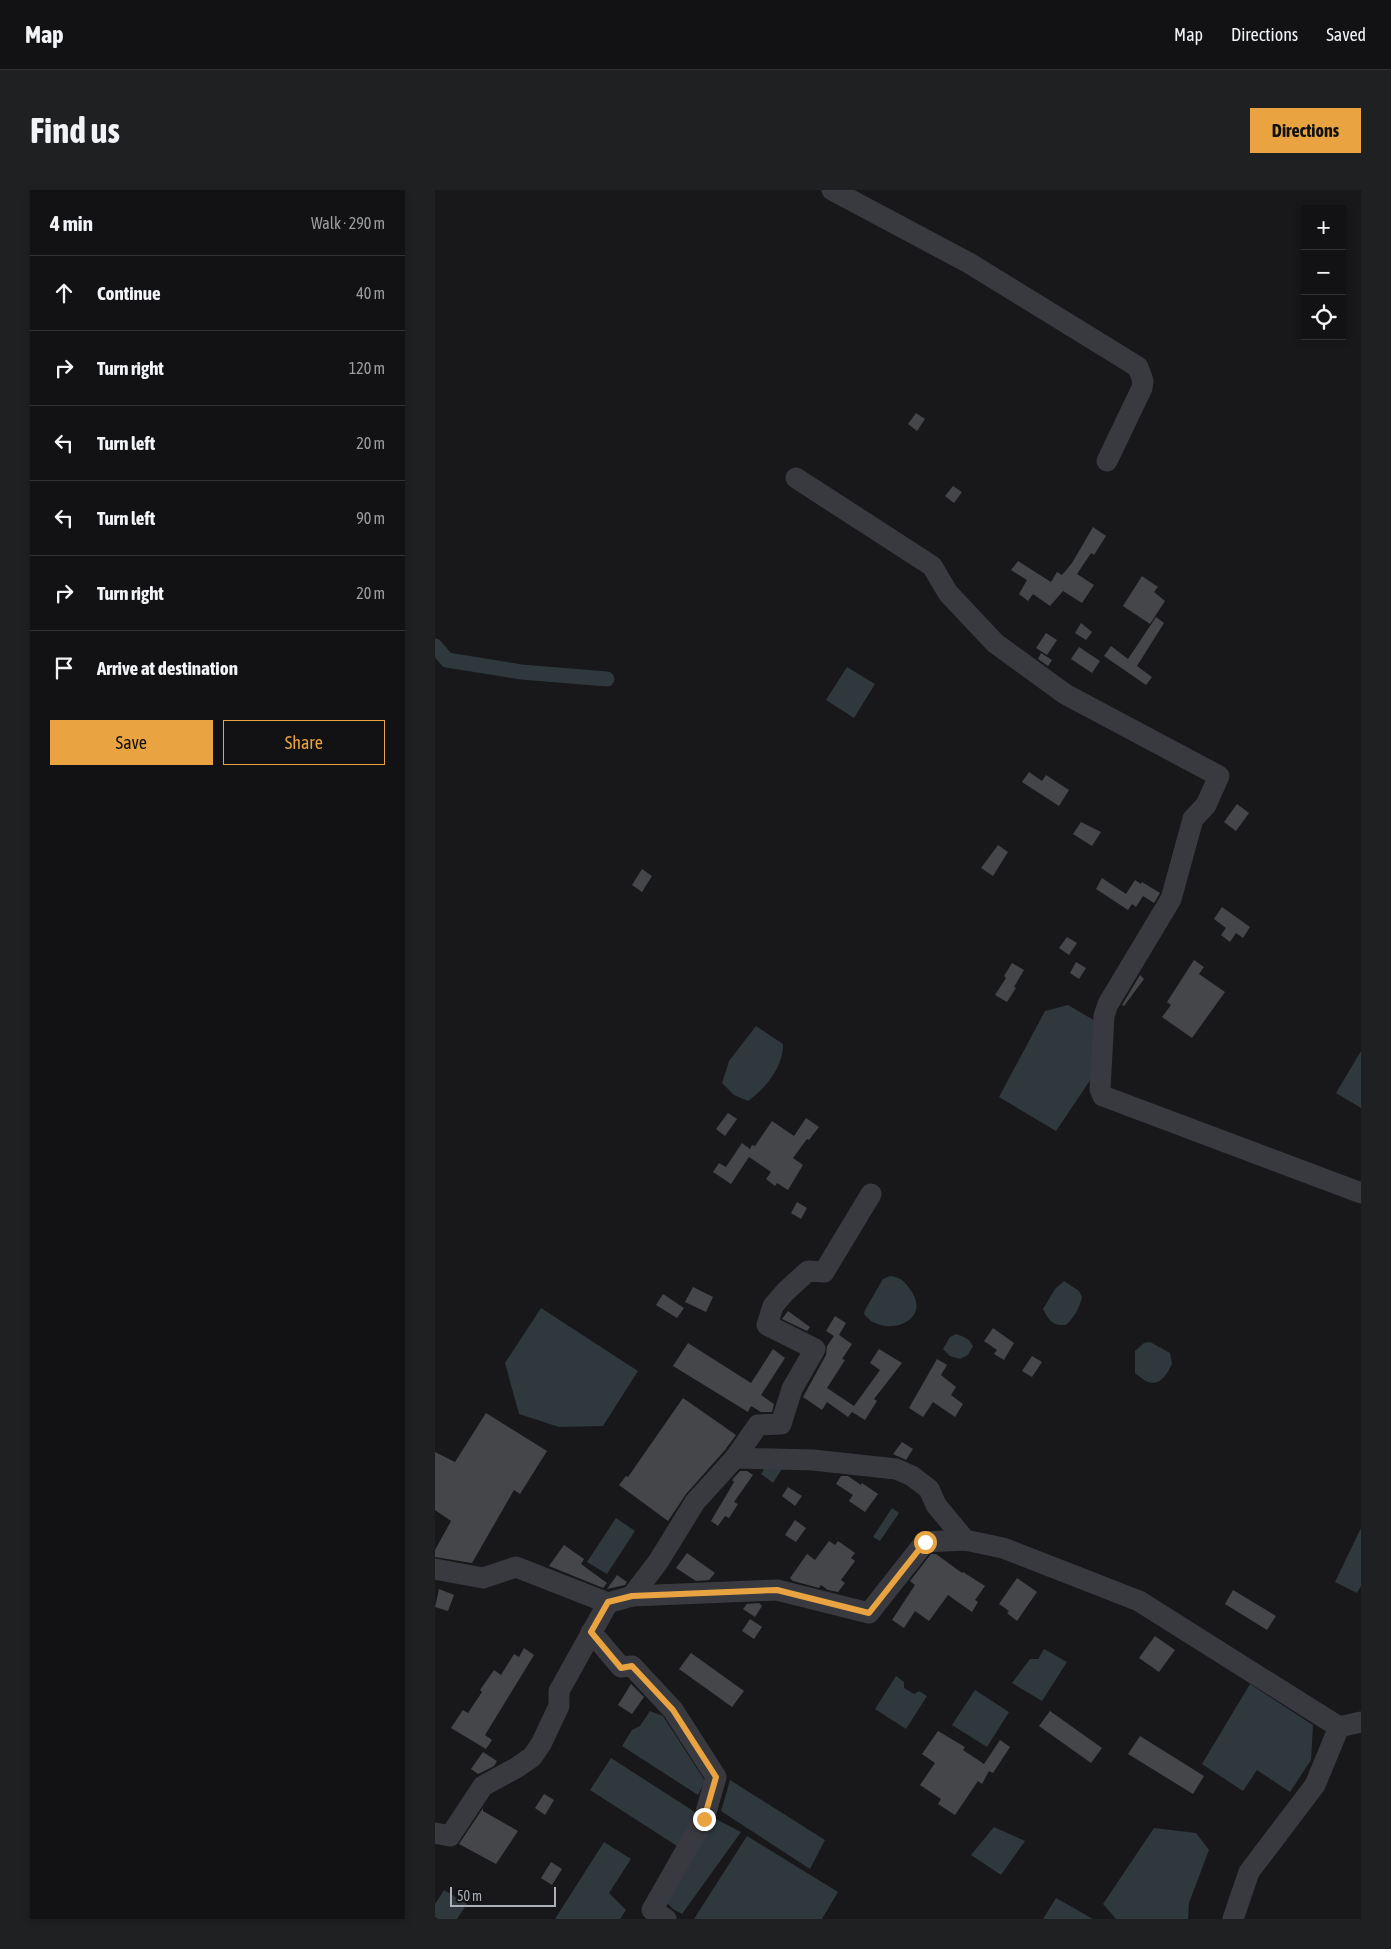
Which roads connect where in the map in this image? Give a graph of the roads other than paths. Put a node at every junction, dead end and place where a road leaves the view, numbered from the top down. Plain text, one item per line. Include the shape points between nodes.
1 (832, 190) edge
2 (1107, 461) dead end
3 (796, 478) dead end
4 (1361, 1193) edge
5 (871, 1194) dead end
6 (735, 1458) junction
7 (965, 1540) junction
8 (435, 1569) edge
9 (632, 1596) junction
10 (608, 1602) junction
11 (591, 1632) junction
12 (1361, 1722) edge
13 (1339, 1728) junction
14 (435, 1833) edge
15 (666, 1919) edge
16 (1233, 1919) edge

1 - 2 street via 969,263 1138,367 1142,388
3 - 4 street via 932,566 948,593 995,643 1065,694 1219,776 1206,805 1193,819 1171,899 1108,1004 1104,1016 1100,1089 1103,1096
5 - 6 street via 824,1272 808,1272 773,1306 767,1325 815,1349 792,1389 781,1424 758,1425
6 - 7 street via 813,1460 896,1469 929,1489 936,1505
6 - 9 street via 695,1502 659,1562
7 - 9 street via 925,1542 869,1613 777,1590
7 - 13 street via 1003,1548 1139,1601
8 - 10 street via 483,1578 516,1567
9 - 10 street
10 - 11 street
11 - 14 street via 559,1691 559,1706 532,1757 483,1786 450,1836
11 - 15 street via 621,1668 632,1666 673,1710 716,1777 704,1819 652,1910
12 - 13 street
13 - 16 street via 1315,1785 1249,1872

